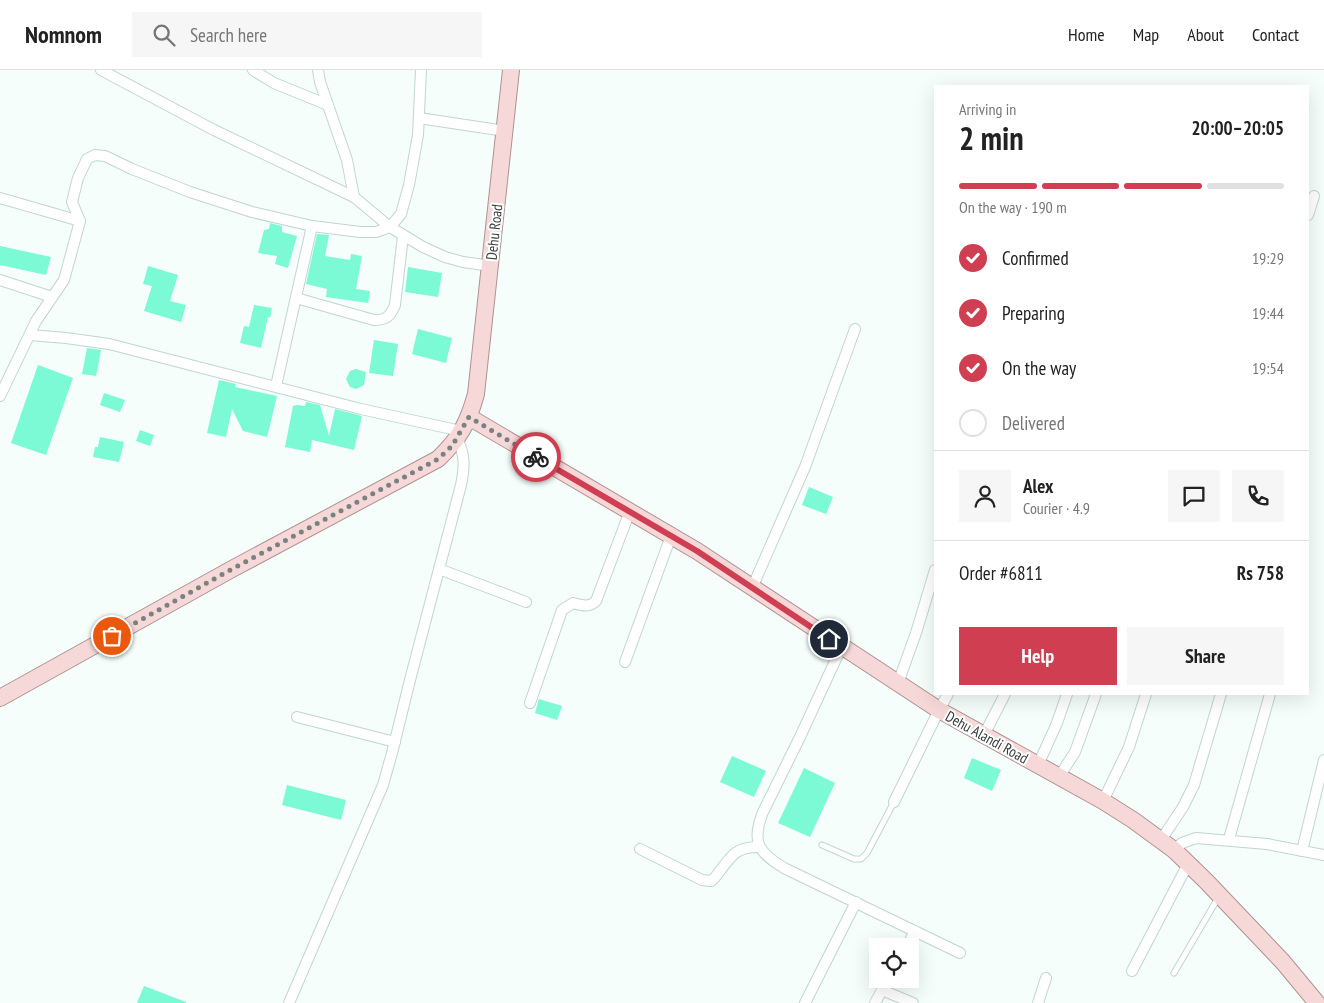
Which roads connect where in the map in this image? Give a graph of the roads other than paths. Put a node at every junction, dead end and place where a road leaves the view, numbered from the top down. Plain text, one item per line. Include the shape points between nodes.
1 (101, 70) edge
2 (253, 70) edge
3 (318, 70) edge
4 (421, 70) edge
5 (511, 70) edge
6 (328, 106) junction
7 (419, 118) junction
8 (505, 131) junction
9 (1314, 196) dead end
10 (354, 197) junction
11 (0, 198) edge
12 (1309, 212) edge
13 (80, 221) junction
14 (312, 226) junction
15 (390, 227) junction
16 (403, 236) junction
17 (491, 266) junction
18 (0, 280) edge
19 (52, 297) junction
20 (296, 298) junction
21 (855, 329) dead end
22 (30, 335) junction
23 (276, 386) junction
24 (0, 396) edge
25 (462, 429) junction
26 (630, 511) junction
27 (671, 536) junction
28 (439, 569) junction
29 (934, 573) edge
30 (752, 588) junction
31 (526, 602) dead end
32 (842, 646) junction
33 (625, 662) dead end
34 (898, 682) junction
35 (947, 695) edge
36 (1004, 695) edge
37 (1067, 695) edge
38 (1096, 695) edge
39 (1146, 695) edge
40 (1221, 695) edge
41 (1270, 695) edge
42 (0, 698) edge
43 (530, 704) dead end
44 (939, 710) junction
45 (297, 717) dead end
46 (984, 735) junction
47 (395, 742) junction
48 (1324, 760) edge
49 (1038, 765) junction
50 (1059, 777) junction
51 (1103, 801) junction
52 (894, 802) joint
53 (1229, 840) junction
54 (822, 845) dead end
55 (1167, 845) junction
56 (759, 846) junction
57 (640, 849) dead end
58 (1302, 851) junction
59 (1324, 855) edge
60 (1188, 864) junction
61 (1219, 895) junction
62 (856, 902) junction
63 (915, 931) junction
64 (911, 938) edge
65 (960, 954) dead end
66 (1132, 972) dead end
67 (1174, 973) dead end
68 (1046, 978) dead end
69 (882, 990) joint
70 (289, 1003) edge
71 (805, 1003) edge
72 (875, 1003) edge
73 (913, 1003) edge
74 (1038, 1003) edge
75 (1317, 1003) edge

1 - 10 street via 214,130
2 - 6 street via 274,83
3 - 6 street
4 - 7 street
5 - 8 main road, Dehu Road
6 - 10 street via 348,160
7 - 8 street
7 - 15 street via 409,184 401,214
8 - 17 main road, Dehu Road
9 - 12 street
10 - 15 street
11 - 13 street
13 - 14 street via 72,202 87,159 95,155 105,156 190,192 252,212
13 - 19 street via 64,280
14 - 15 street via 368,232
14 - 20 street
15 - 16 street
16 - 17 street via 445,257
16 - 20 street via 395,305 384,320
17 - 25 main road, Dehu Road via 476,394
18 - 19 street
19 - 22 street
20 - 23 street
21 - 30 street via 805,467
22 - 23 street via 109,344
22 - 24 street
23 - 25 street via 361,410
25 - 26 main road, Dehu Alandi Road
25 - 28 street via 464,472
25 - 42 main road via 452,446 438,459
26 - 27 main road, Dehu Alandi Road
26 - 43 street via 596,601 584,606 572,603 562,610
27 - 30 main road, Dehu Alandi Road
27 - 33 street
28 - 31 street
28 - 47 street
29 - 34 street
30 - 32 main road, Dehu Alandi Road
32 - 34 main road, Dehu Alandi Road
32 - 56 street via 763,812 757,835
34 - 44 main road, Dehu Alandi Road
35 - 44 street
36 - 46 street
37 - 49 street
38 - 50 street via 1075,752
39 - 51 street via 1129,747
40 - 55 street via 1194,785
41 - 53 street
44 - 46 main road, Dehu Alandi Road
44 - 52 street
45 - 47 street
46 - 49 main road, Dehu Alandi Road
47 - 70 street via 382,785
48 - 58 street
49 - 50 main road, Dehu Alandi Road
50 - 51 main road, Dehu Alandi Road
51 - 55 main road, Dehu Alandi Road
52 - 54 lane via 867,854 861,859
53 - 55 street via 1196,838
53 - 58 street
55 - 60 main road, Dehu Alandi Road
56 - 57 street via 736,851 711,880 702,880
56 - 62 street via 765,855 784,868
58 - 59 street
60 - 61 main road, Dehu Alandi Road
60 - 66 street
61 - 67 lane
61 - 75 main road, Dehu Alandi Road
62 - 63 street
62 - 71 street
63 - 64 street
63 - 65 street
68 - 74 street
69 - 72 street
69 - 73 street

